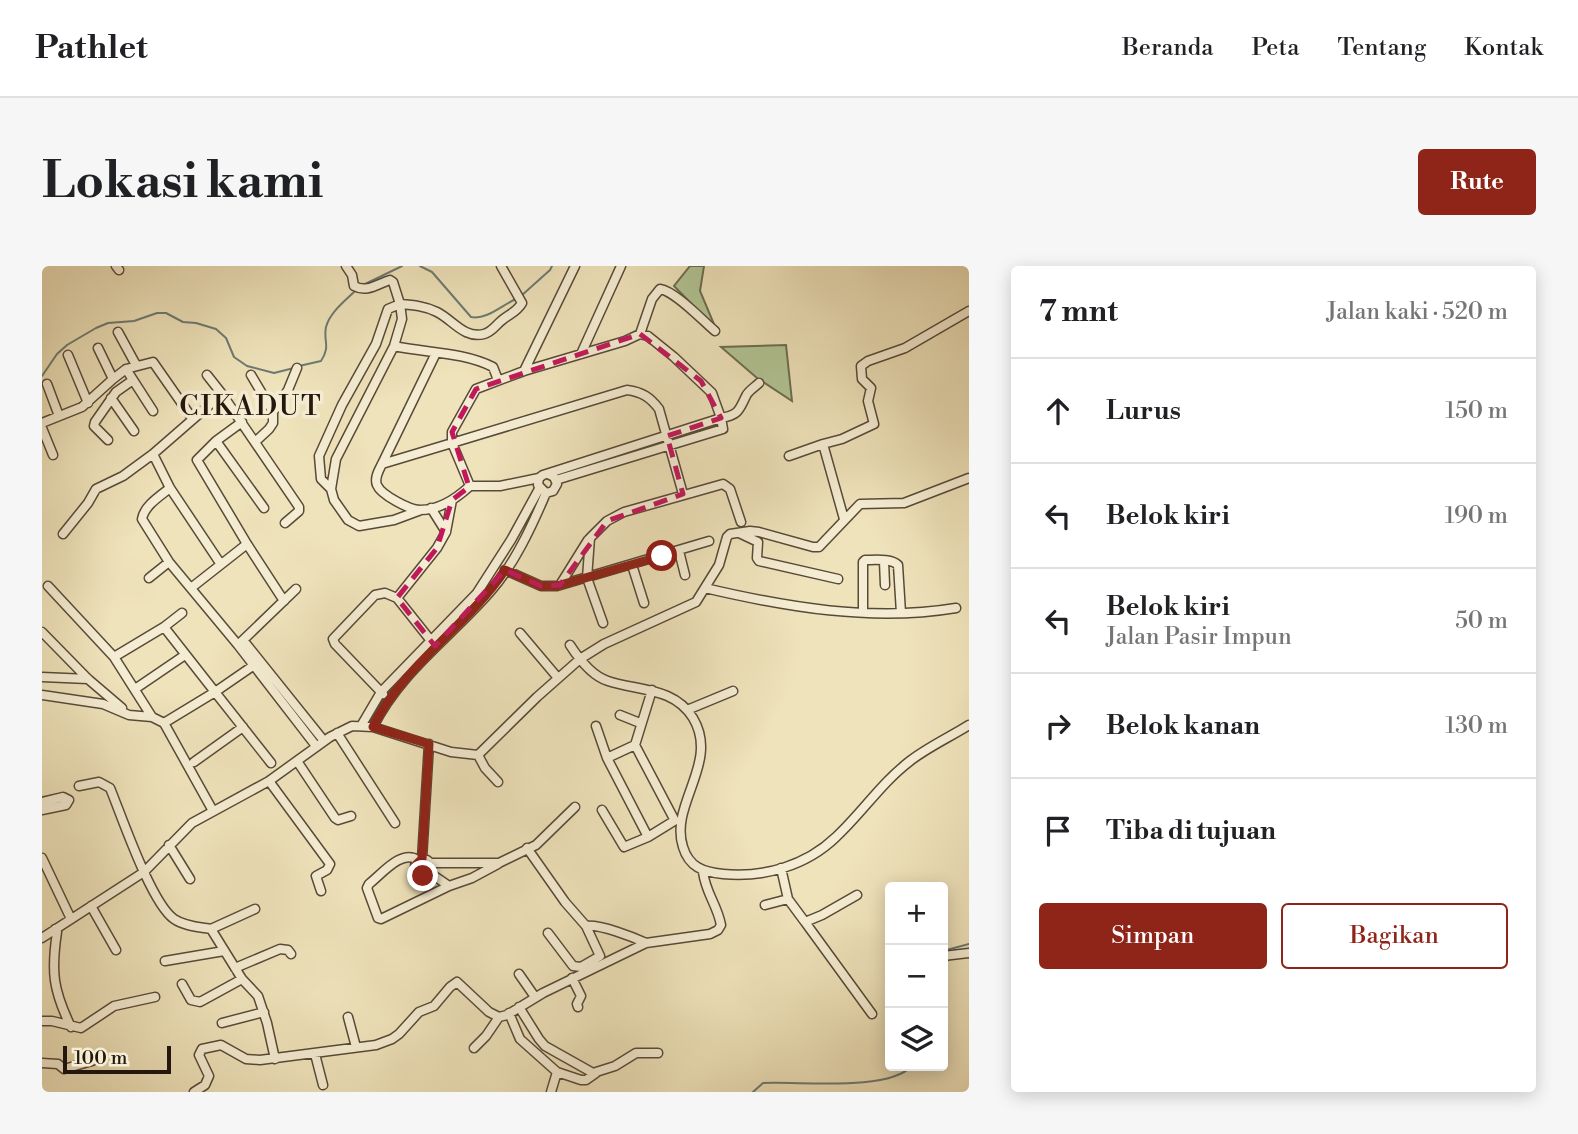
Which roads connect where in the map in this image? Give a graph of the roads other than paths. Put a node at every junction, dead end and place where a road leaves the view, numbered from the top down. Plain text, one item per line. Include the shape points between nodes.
1 (346, 266) edge
2 (501, 266) edge
3 (575, 266) edge
4 (621, 266) edge
5 (400, 304) junction
6 (969, 311) edge
7 (715, 331) dead end
8 (118, 332) dead end
9 (639, 334) junction
10 (394, 346) junction
11 (98, 348) dead end
12 (436, 353) junction
13 (581, 354) junction
14 (68, 355) dead end
15 (136, 365) junction
16 (297, 368) dead end
17 (126, 369) junction
18 (524, 371) junction
19 (207, 374) dead end
20 (251, 375) dead end
21 (113, 379) junction
22 (133, 380) junction
23 (498, 380) junction
24 (759, 383) dead end
25 (47, 384) dead end
26 (222, 394) junction
27 (111, 398) junction
28 (88, 403) junction
29 (153, 411) dead end
30 (273, 412) junction
31 (59, 416) junction
32 (192, 418) junction
33 (721, 418) junction
34 (242, 422) junction
35 (42, 426) edge
36 (134, 431) dead end
37 (667, 436) junction
38 (108, 440) dead end
39 (216, 441) junction
40 (255, 442) junction
41 (452, 443) junction
42 (822, 444) junction
43 (669, 445) junction
44 (153, 454) junction
45 (53, 455) dead end
46 (789, 456) dead end
47 (382, 464) junction
48 (548, 474) junction
49 (539, 478) junction
50 (969, 478) edge
51 (556, 480) junction
52 (470, 486) junction
53 (170, 488) junction
54 (331, 489) junction
55 (542, 491) junction
56 (683, 494) junction
57 (452, 500) junction
58 (264, 508) dead end
59 (431, 508) junction
60 (421, 510) junction
61 (844, 519) junction
62 (741, 522) dead end
63 (285, 523) dead end
64 (446, 532) junction
65 (736, 532) junction
66 (63, 534) dead end
67 (590, 538) junction
68 (709, 541) dead end
69 (247, 544) junction
70 (678, 551) junction
71 (884, 561) junction
72 (169, 562) junction
73 (220, 563) junction
74 (632, 565) junction
75 (505, 570) junction
76 (685, 575) dead end
77 (149, 578) dead end
78 (587, 578) junction
79 (838, 579) dead end
80 (560, 585) junction
81 (885, 585) dead end
82 (48, 586) dead end
83 (705, 587) junction
84 (191, 588) junction
85 (296, 589) dead end
86 (397, 598) junction
87 (285, 601) junction
88 (644, 603) dead end
89 (956, 608) dead end
90 (863, 611) junction
91 (182, 612) dead end
92 (901, 613) junction
93 (603, 623) dead end
94 (164, 627) junction
95 (42, 632) edge
96 (520, 633) dead end
97 (241, 643) junction
98 (432, 643) junction
99 (570, 645) dead end
100 (185, 655) junction
101 (114, 657) junction
102 (580, 660) junction
103 (257, 664) junction
104 (42, 677) edge
105 (558, 678) junction
106 (88, 679) junction
107 (135, 689) junction
108 (652, 690) junction
109 (733, 691) dead end
110 (215, 692) junction
111 (381, 692) junction
112 (42, 695) edge
113 (388, 698) junction
114 (687, 710) junction
115 (130, 715) junction
116 (620, 715) dead end
117 (152, 717) junction
118 (164, 723) junction
119 (640, 723) junction
120 (969, 725) edge
121 (361, 726) junction
122 (596, 726) dead end
123 (243, 727) junction
124 (373, 727) junction
125 (337, 733) junction
126 (320, 743) junction
127 (429, 744) junction
128 (635, 745) junction
129 (478, 755) junction
130 (607, 758) junction
131 (297, 761) junction
132 (194, 762) dead end
133 (271, 763) dead end
134 (268, 781) junction
135 (498, 782) dead end
136 (79, 786) dead end
137 (42, 802) edge
138 (575, 807) dead end
139 (42, 810) edge
140 (603, 810) dead end
141 (214, 811) junction
142 (351, 816) dead end
143 (395, 823) dead end
144 (648, 837) junction
145 (169, 845) junction
146 (527, 848) junction
147 (42, 858) edge
148 (424, 861) junction
149 (499, 863) junction
150 (781, 869) junction
151 (144, 872) junction
152 (430, 873) junction
153 (703, 873) junction
154 (190, 879) dead end
155 (449, 887) junction
156 (321, 891) dead end
157 (857, 895) dead end
158 (788, 899) junction
159 (765, 905) dead end
160 (91, 906) junction
161 (255, 909) dead end
162 (71, 919) junction
163 (805, 922) junction
164 (586, 926) junction
165 (55, 929) junction
166 (211, 929) junction
167 (548, 933) dead end
168 (42, 938) edge
169 (646, 943) junction
170 (116, 950) dead end
171 (224, 951) junction
172 (969, 953) edge
173 (291, 954) dead end
174 (948, 955) edge
175 (165, 961) dead end
176 (235, 968) junction
177 (519, 974) dead end
178 (572, 978) junction
179 (242, 979) junction
180 (182, 984) dead end
181 (155, 997) dead end
182 (535, 997) junction
183 (519, 1007) junction
184 (578, 1007) dead end
185 (264, 1013) junction
186 (509, 1013) junction
187 (872, 1014) dead end
188 (348, 1017) dead end
189 (499, 1017) junction
190 (42, 1021) edge
191 (222, 1023) dead end
192 (72, 1027) junction
193 (356, 1048) junction
194 (474, 1048) dead end
195 (658, 1053) dead end
196 (315, 1054) junction
197 (275, 1059) junction
198 (92, 1061) dead end
199 (42, 1063) edge
200 (558, 1072) junction
201 (596, 1073) junction
202 (323, 1085) dead end
203 (194, 1092) edge
204 (551, 1092) edge

1 - 5 street via 357,288 393,282
2 - 5 street via 522,303 485,334 463,332 438,312
3 - 18 street
4 - 13 street
5 - 10 street via 402,319
5 - 54 street via 388,309 376,344 318,456 321,479
6 - 42 street via 905,348 862,363 874,424
7 - 9 street via 660,289
8 - 15 street
9 - 13 street
9 - 33 street via 648,336 701,381 712,393
10 - 12 street
10 - 54 street via 337,459
11 - 21 street
12 - 23 street via 494,367
12 - 47 street
13 - 18 street
14 - 28 street
15 - 17 street
15 - 32 street via 157,364
16 - 30 street
17 - 21 street
17 - 22 street
18 - 23 street
19 - 26 street
20 - 30 street
21 - 28 street
22 - 27 street
22 - 29 street
23 - 41 street via 473,392 452,432
24 - 33 street via 740,409
25 - 31 street
26 - 32 street
26 - 34 street
27 - 36 street
27 - 38 street via 94,426
28 - 31 street
30 - 40 street via 273,423
31 - 35 street
32 - 44 street
33 - 37 street
33 - 43 street via 723,429
34 - 39 street
34 - 40 street
35 - 45 street
37 - 41 street via 652,400 627,390
37 - 43 street
37 - 48 street
39 - 58 street
39 - 69 street via 197,460
40 - 63 street via 299,507
41 - 47 street
41 - 52 street
42 - 46 street
42 - 61 street
43 - 51 street
43 - 56 street
44 - 53 street
44 - 66 street via 96,489
47 - 60 street via 377,476 382,491
48 - 49 street
48 - 51 street
49 - 52 street
49 - 55 street
50 - 61 street via 904,503 860,504
51 - 55 street via 553,491
52 - 57 street
53 - 72 street via 142,516
53 - 73 street
54 - 60 street via 348,520 359,526
55 - 75 street
55 - 98 street via 477,593
56 - 62 street via 726,485
56 - 67 street via 624,512
57 - 59 street
57 - 64 street
59 - 60 street
59 - 64 street
61 - 65 street via 817,547 759,532
64 - 86 street
65 - 79 street via 758,542 759,561
65 - 83 street via 727,537 719,565
67 - 78 street
67 - 80 street
68 - 70 street
69 - 73 street
69 - 87 street
70 - 74 street
70 - 76 street
71 - 81 street
71 - 90 street via 863,562
71 - 92 street via 898,565
72 - 77 street
72 - 84 street
73 - 84 street
74 - 78 street
74 - 88 street
75 - 80 street via 541,586
75 - 98 street via 484,598
78 - 80 street
78 - 93 street
82 - 101 street
83 - 90 street via 785,606
83 - 102 street via 696,602 604,644
84 - 97 street
85 - 87 street
86 - 98 street
86 - 111 street via 375,595 333,639
87 - 97 street
89 - 92 street
90 - 92 street
91 - 94 street
94 - 100 street
94 - 101 street
95 - 106 street
96 - 105 street
97 - 103 street
98 - 111 street
98 - 113 street
99 - 102 street
100 - 107 street
100 - 110 street
101 - 107 street
102 - 105 street
102 - 108 street via 606,681
103 - 110 street
103 - 126 street
104 - 106 street
105 - 129 street
106 - 115 street
107 - 117 street
108 - 114 street
108 - 119 street
109 - 114 street
110 - 118 street
110 - 123 street
111 - 113 street
111 - 121 street
112 - 115 street via 103,704
113 - 124 street
114 - 153 street via 701,747 680,837 688,859
115 - 117 street
116 - 119 street
117 - 118 street
118 - 141 street
119 - 128 street
120 - 150 street via 911,760 835,839
121 - 124 street
121 - 125 street
122 - 130 street
123 - 132 street
123 - 133 street
124 - 127 street
125 - 126 street
125 - 143 street
126 - 131 street
127 - 129 street
127 - 148 street
128 - 130 street
128 - 144 street via 674,819
129 - 135 street
130 - 144 street
131 - 134 street
131 - 142 street via 335,818
134 - 141 street
134 - 156 street via 330,864 316,876
136 - 151 street via 99,782 110,788
137 - 139 street via 69,800 66,805
138 - 146 street via 546,837
140 - 144 street via 624,847
141 - 145 street via 192,823
145 - 151 street
145 - 154 street
146 - 149 street
146 - 164 street
147 - 162 street
148 - 149 street
148 - 152 street
148 - 152 street via 415,866 417,873
148 - 155 street via 405,857 369,884 378,918
149 - 155 street
150 - 153 street via 743,875
150 - 158 street
151 - 160 street
151 - 166 street via 165,912 176,921
152 - 155 street
153 - 169 street via 705,889 718,910 718,930 703,937
157 - 163 street
158 - 159 street
158 - 163 street
160 - 162 street
160 - 170 street
161 - 166 street
162 - 165 street
163 - 187 street
164 - 167 street via 600,955 581,967 571,965
164 - 169 street
165 - 168 street
165 - 192 street via 55,989
166 - 171 street
169 - 178 street
171 - 175 street
171 - 176 street
172 - 174 street
173 - 176 street via 280,949
176 - 179 street
177 - 182 street
178 - 182 street
178 - 184 street via 581,996
179 - 180 street via 200,1002 191,1000
179 - 185 street via 258,996
181 - 192 street via 114,1006 81,1027
182 - 183 street
183 - 186 street
183 - 201 street via 545,1046
185 - 191 street
185 - 197 street
186 - 189 street
186 - 200 street via 520,1040
188 - 193 street
189 - 193 street via 457,982 399,1034
189 - 194 street
190 - 192 street
193 - 196 street
195 - 201 street via 636,1053
196 - 197 street
196 - 202 street
197 - 203 street via 246,1059 221,1045 202,1048 199,1055 209,1076
198 - 199 street via 64,1069
200 - 201 street via 581,1080
200 - 204 street

